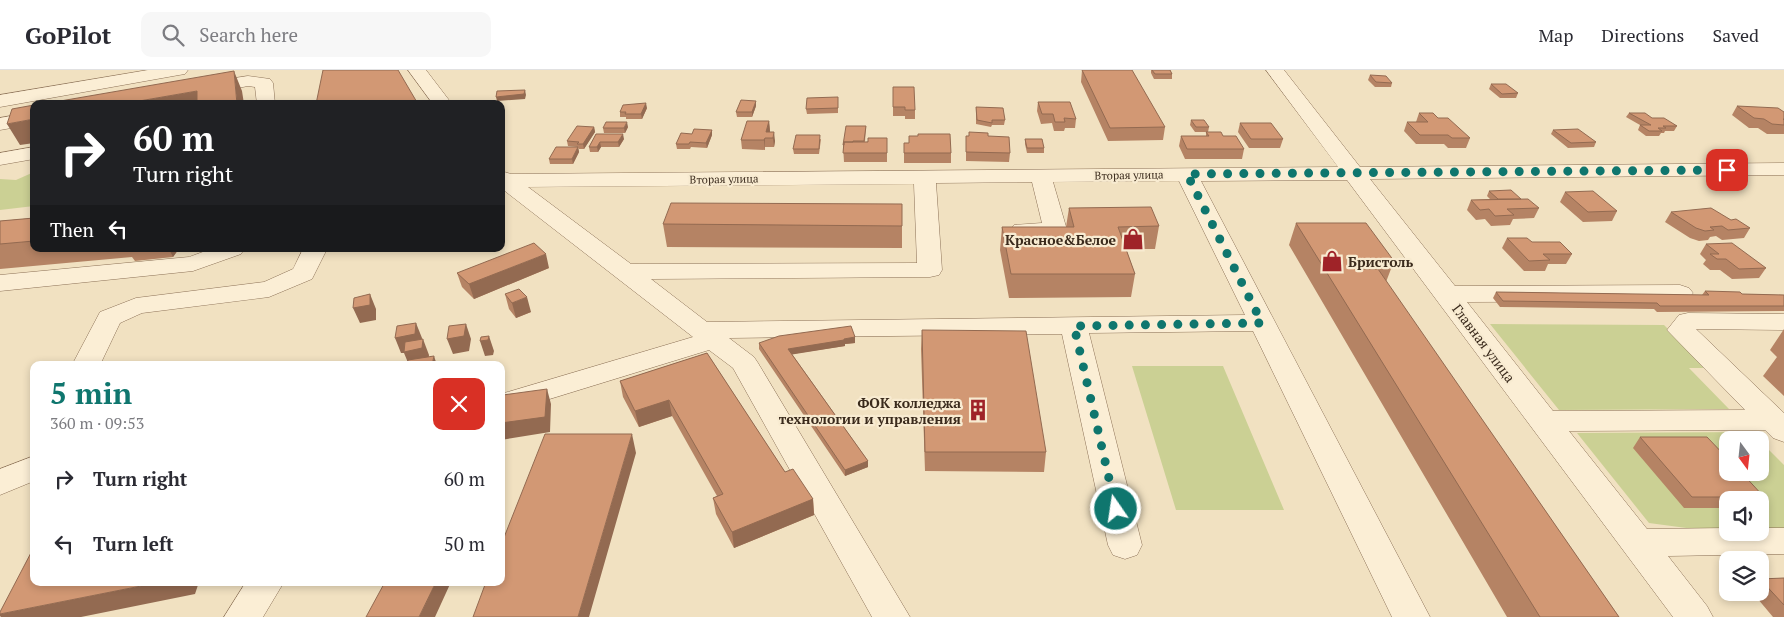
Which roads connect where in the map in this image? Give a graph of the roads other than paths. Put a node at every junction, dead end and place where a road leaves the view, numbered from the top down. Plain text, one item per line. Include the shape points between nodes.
1 (179, 70) edge
2 (417, 70) edge
3 (1275, 70) edge
4 (183, 92) edge
5 (266, 100) edge
6 (440, 100) edge
7 (0, 101) edge
8 (30, 119) edge
9 (0, 124) edge
10 (30, 154) edge
11 (0, 159) edge
12 (1784, 169) edge
13 (1354, 173) junction
14 (1187, 174) junction
15 (1041, 176) junction
16 (925, 177) junction
17 (506, 185) edge
18 (1018, 230) edge
19 (224, 252) edge
20 (314, 252) edge
21 (624, 272) junction
22 (0, 284) edge
23 (1680, 293) edge
24 (1447, 294) junction
25 (1784, 322) edge
26 (1262, 323) junction
27 (1074, 326) junction
28 (707, 335) junction
29 (88, 361) edge
30 (505, 403) edge
31 (1544, 421) junction
32 (1778, 426) edge
33 (30, 468) edge
34 (0, 483) edge
35 (1784, 541) edge
36 (1637, 543) junction
37 (1124, 545) dead end
38 (263, 586) edge
39 (243, 617) edge
40 (891, 617) edge
41 (1410, 617) edge
42 (1694, 617) edge

1 - 7 street
2 - 6 street
3 - 13 street, Главная улица
4 - 5 street via 248,81 264,83
8 - 9 street
10 - 11 street
12 - 13 street, Вторая улица
13 - 14 street, Вторая улица
13 - 24 street, Главная улица
14 - 15 street, Вторая улица
14 - 26 street
15 - 16 street, Вторая улица
15 - 18 street via 1055,230
16 - 17 street, Вторая улица
16 - 21 street via 930,270
17 - 21 street
19 - 22 street via 193,264
20 - 29 street via 303,274 269,289 136,306 109,318
21 - 28 street
23 - 24 street
24 - 31 street, Главная улица
25 - 32 street via 1688,321 1681,330
26 - 27 street
26 - 41 street
27 - 28 street
27 - 37 street
28 - 30 street
28 - 40 street via 744,363
31 - 32 street
31 - 36 street, Главная улица
33 - 34 street
35 - 36 street
36 - 42 street, Главная улица
38 - 39 street

